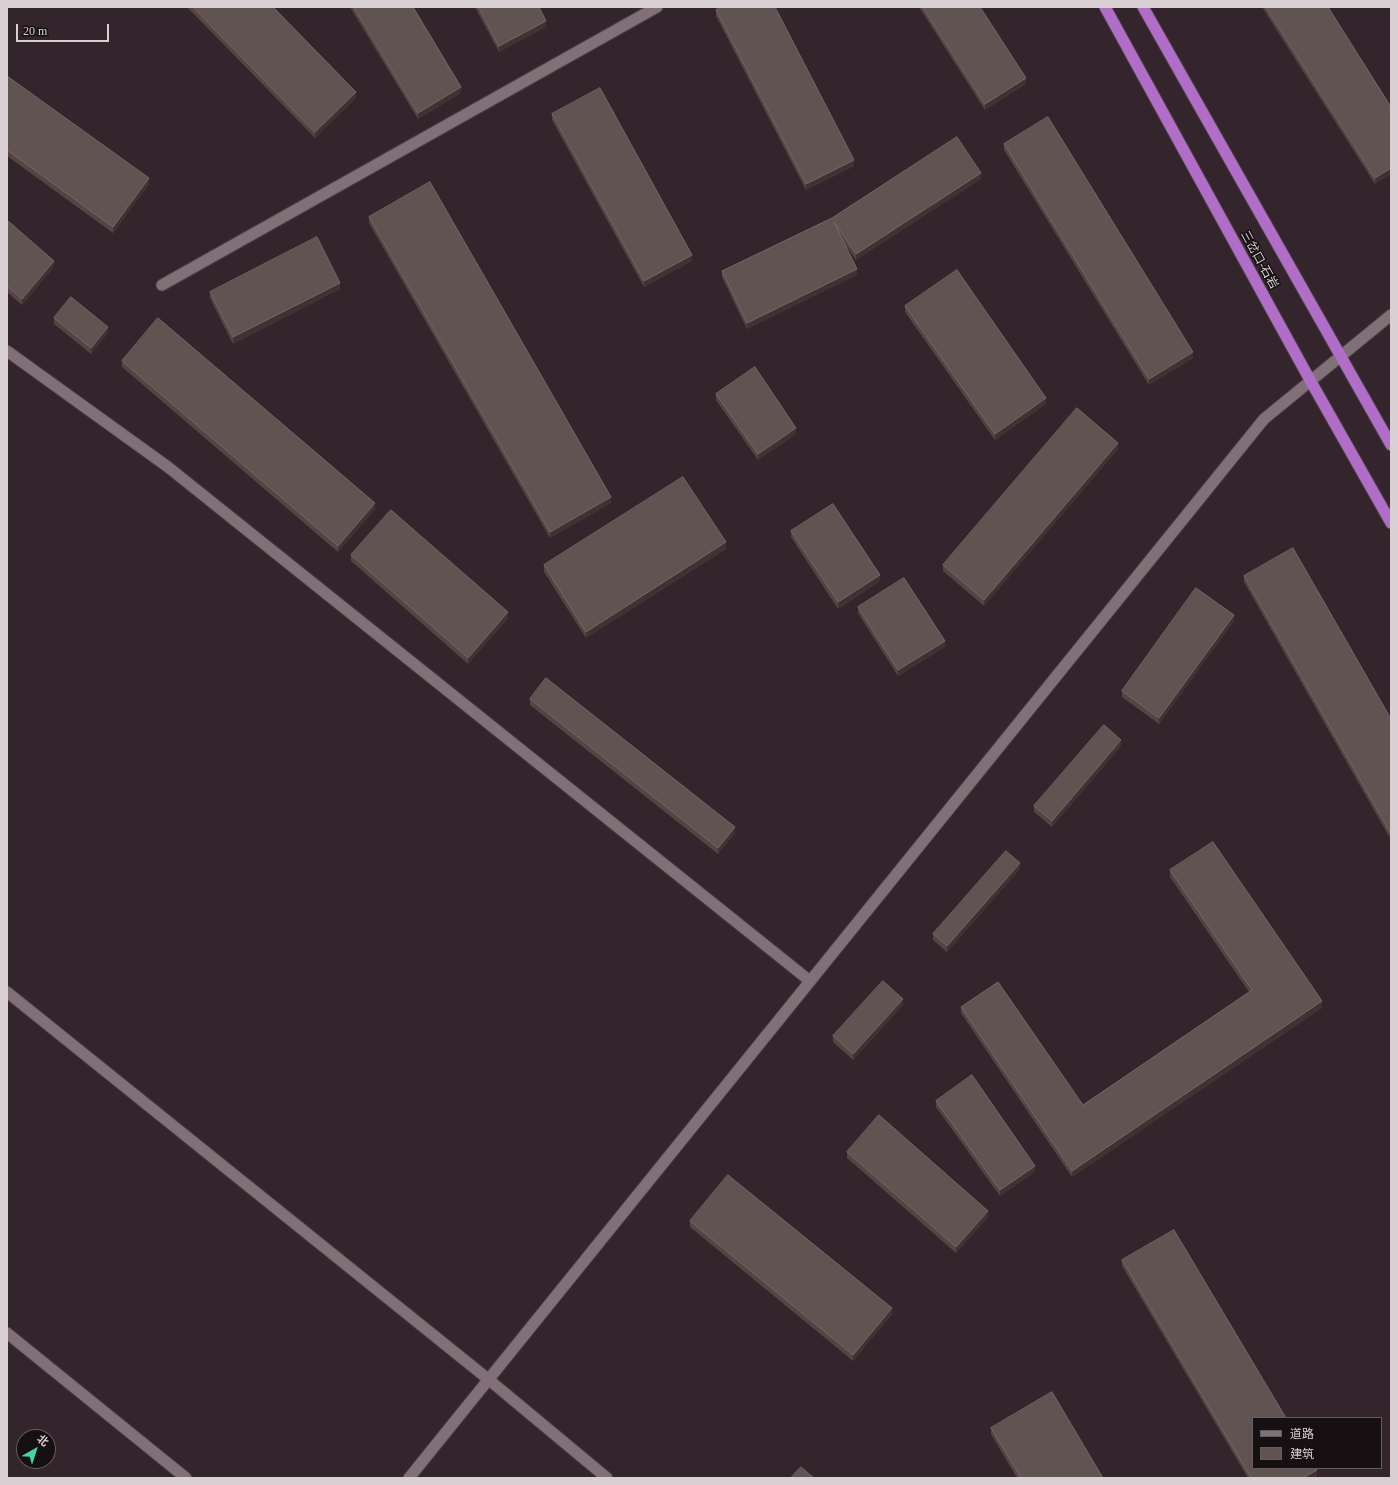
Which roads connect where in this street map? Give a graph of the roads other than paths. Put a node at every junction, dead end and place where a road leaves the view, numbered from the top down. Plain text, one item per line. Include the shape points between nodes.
1 (657, 7) edge
2 (1105, 7) edge
3 (1143, 7) edge
4 (162, 285) dead end
5 (1391, 315) edge
6 (7, 350) edge
7 (1341, 356) junction
8 (1310, 380) junction
9 (1391, 445) edge
10 (1391, 524) edge
11 (810, 981) junction
12 (7, 992) edge
13 (7, 1334) edge
14 (488, 1379) junction
15 (186, 1478) edge
16 (409, 1478) edge
17 (607, 1478) edge

1 - 4 street
2 - 8 highway, 三岔口-石岩
3 - 7 highway, 三岔口-石岩
5 - 7 street
6 - 11 street via 168,467
7 - 8 street
7 - 9 highway, 三岔口-石岩
8 - 10 highway, 三岔口-石岩
8 - 11 street via 1264,419
11 - 14 street
12 - 14 street
13 - 15 street
14 - 16 street
14 - 17 street

